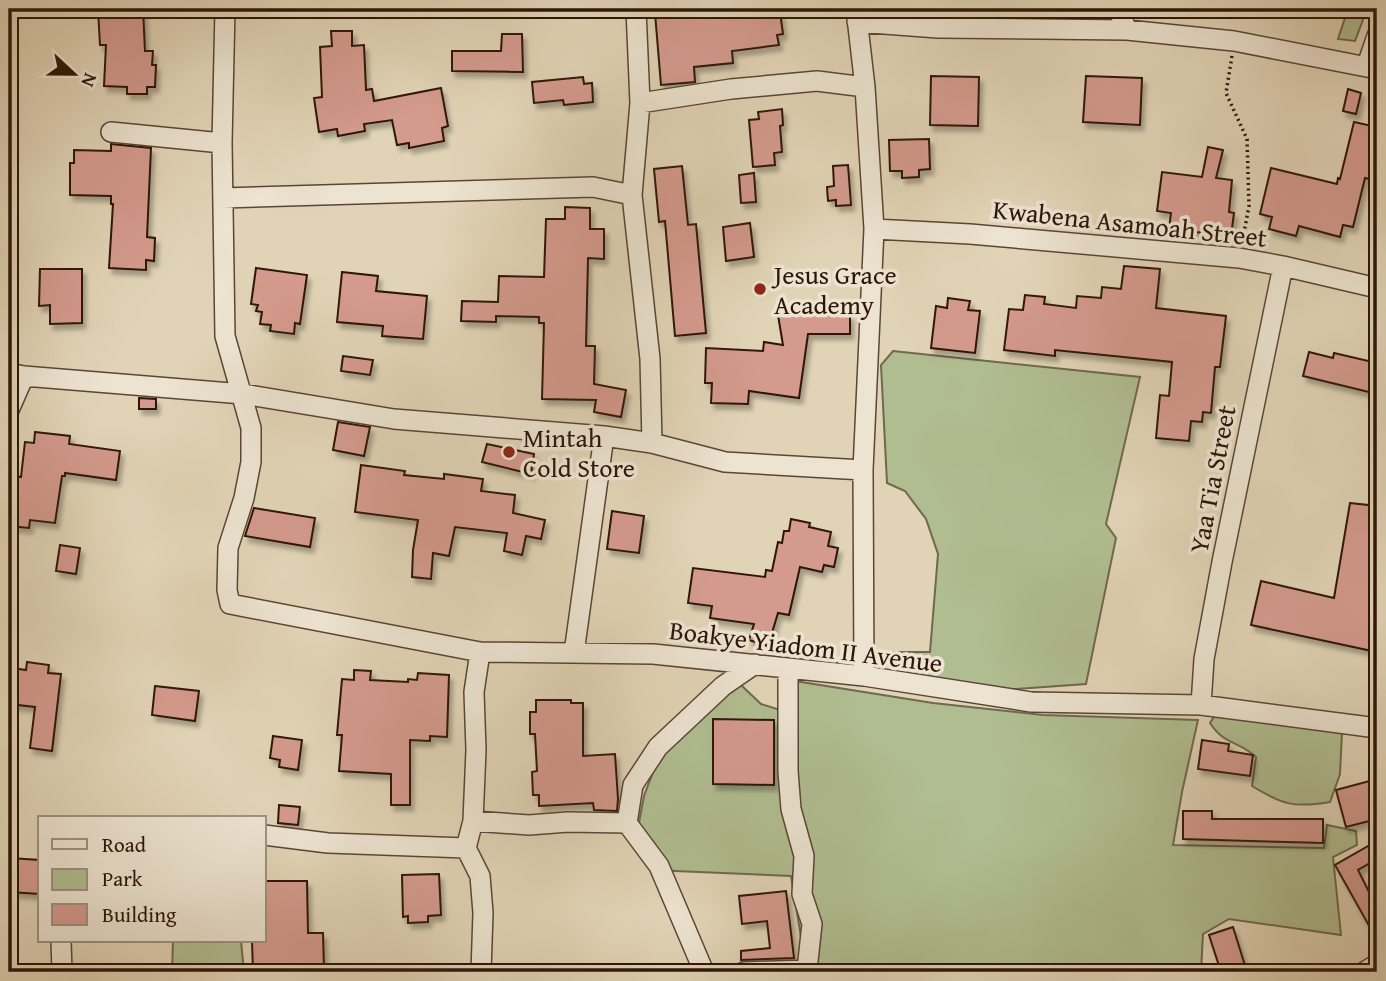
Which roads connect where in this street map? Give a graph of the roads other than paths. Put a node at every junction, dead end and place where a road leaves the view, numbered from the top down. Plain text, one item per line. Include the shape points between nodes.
1 (225, 9) edge
2 (636, 9) edge
3 (1118, 9) edge
4 (857, 15) edge
5 (1127, 30) junction
6 (1377, 36) edge
7 (1372, 67) edge
8 (865, 87) junction
9 (640, 103) junction
10 (111, 132) dead end
11 (222, 143) junction
12 (632, 195) junction
13 (223, 198) junction
14 (874, 229) junction
15 (1283, 266) junction
16 (1377, 288) edge
17 (17, 374) edge
18 (243, 394) junction
19 (9, 410) edge
20 (604, 436) junction
21 (652, 443) junction
22 (863, 470) junction
23 (480, 652) junction
24 (574, 653) junction
25 (755, 664) junction
26 (788, 668) junction
27 (864, 676) junction
28 (1201, 705) junction
29 (1377, 728) edge
30 (473, 821) junction
31 (626, 823) junction
32 (266, 835) edge
33 (466, 848) junction
34 (61, 942) edge
35 (1377, 964) edge
36 (808, 971) edge
37 (62, 972) edge
38 (481, 972) edge
39 (704, 972) edge
40 (744, 972) edge
41 (1364, 972) edge

1 - 11 street
2 - 9 street
3 - 5 street
4 - 5 street via 938,28
4 - 8 street
5 - 7 street via 1234,41
6 - 7 street
8 - 9 street via 817,81
8 - 14 street
9 - 12 street
10 - 11 street
11 - 13 street
12 - 13 street via 593,187
12 - 21 street via 650,359
13 - 18 street via 226,336
14 - 15 street, Kwabena Asamoah Street via 1239,258
14 - 22 street
15 - 16 street, Kwabena Asamoah Street
15 - 28 street, Yaa Tia Street via 1222,562 1204,659
17 - 18 street
17 - 19 street
18 - 20 street via 394,419
18 - 23 street, Boakye Yiadom II Avenue via 251,428 251,462 228,548 230,604
20 - 21 street
20 - 24 street
21 - 22 street via 725,463
22 - 27 street
23 - 24 street, Boakye Yiadom II Avenue
23 - 30 street via 474,692
24 - 25 street, Boakye Yiadom II Avenue via 653,654
25 - 26 street, Boakye Yiadom II Avenue
25 - 31 street via 723,686 659,747 633,785
26 - 27 street, Boakye Yiadom II Avenue
26 - 36 street via 791,809 804,856 802,894 812,924
27 - 28 street, Boakye Yiadom II Avenue via 1031,702
28 - 29 street, Boakye Yiadom II Avenue
30 - 31 street
30 - 33 street
31 - 39 street via 659,866
32 - 33 street via 328,843
33 - 38 street via 480,876
34 - 37 street
35 - 41 street
36 - 40 street

